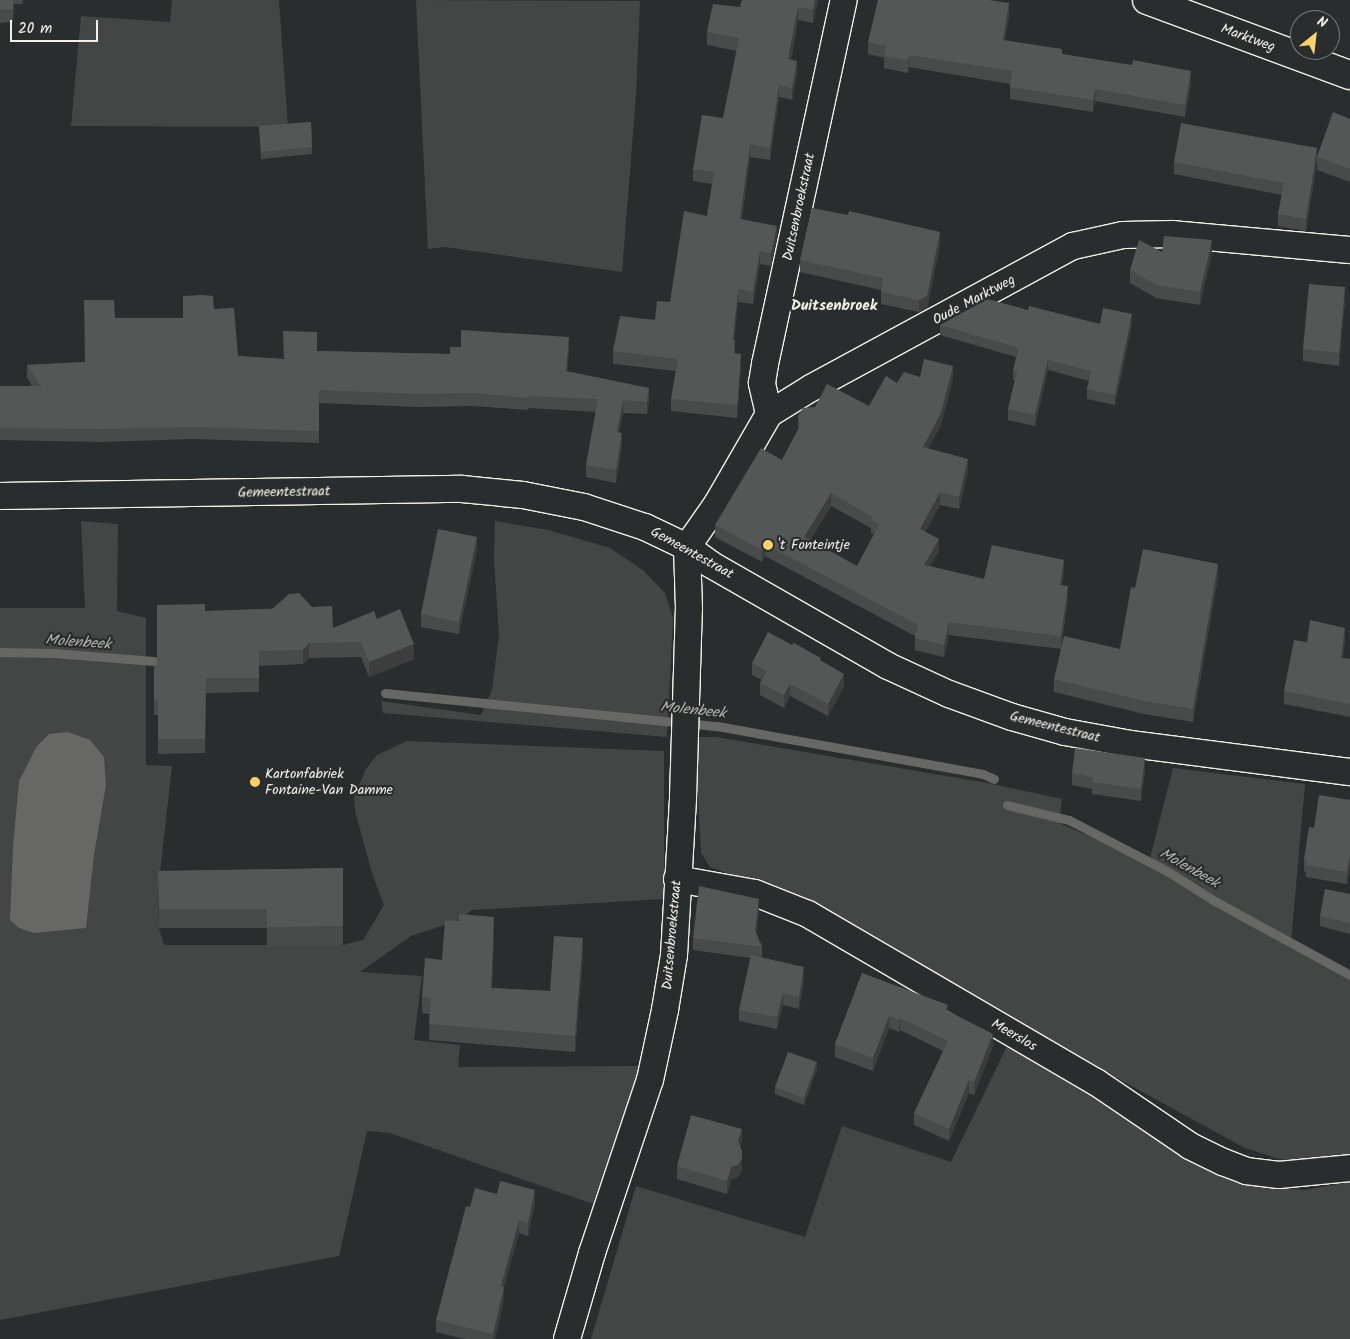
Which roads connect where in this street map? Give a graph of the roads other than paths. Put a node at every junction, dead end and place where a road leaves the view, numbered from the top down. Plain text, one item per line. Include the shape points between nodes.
1 (844, 0) edge
2 (1147, 0) edge
3 (1350, 75) edge
4 (1350, 250) edge
5 (769, 414) junction
6 (0, 496) edge
7 (687, 547) junction
8 (1350, 772) edge
9 (677, 879) junction
10 (1350, 1168) edge
11 (567, 1339) edge

1 - 5 street, Duitsenbroekstraat via 765,364 762,383
2 - 3 street, Marktweg
4 - 5 street, Oude Marktweg via 1173,234 1123,235 1073,246
5 - 7 street, Oude Marktweg via 717,504
6 - 7 street, Gemeentestraat via 462,489 523,495 584,507 645,527
7 - 8 street, Gemeentestraat via 710,564 888,666 1012,718 1131,744
7 - 9 street, Duitsenbroekstraat via 686,709
9 - 10 street, Meerslos via 755,893 808,914 1096,1082 1190,1146 1223,1162 1246,1171 1279,1176
9 - 11 street, Duitsenbroekstraat via 674,955 650,1080

